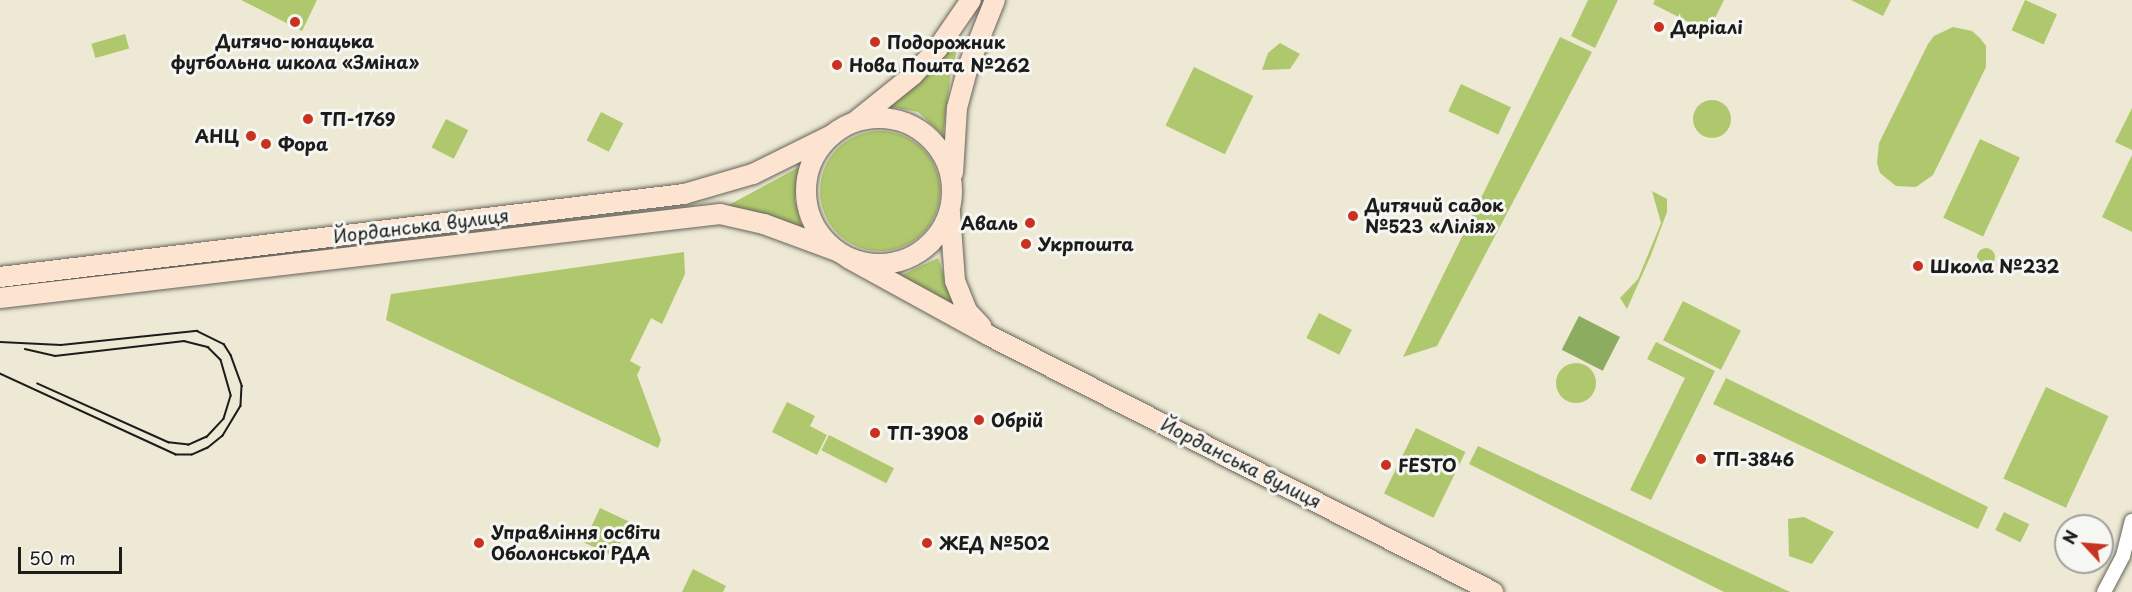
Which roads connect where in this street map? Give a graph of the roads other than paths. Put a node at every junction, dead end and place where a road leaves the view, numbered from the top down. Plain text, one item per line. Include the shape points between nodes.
1 (971, 0) edge
2 (995, 0) edge
3 (854, 122) junction
4 (832, 135) junction
5 (953, 185) junction
6 (950, 211) junction
7 (842, 254) junction
8 (0, 277) edge
9 (0, 298) edge
10 (988, 335) junction
11 (2132, 521) edge
12 (1493, 592) edge
13 (2104, 592) edge

1 - 3 main road via 914,75
2 - 5 main road via 968,67 957,108
3 - 4 main road
3 - 5 main road via 887,118 919,129 942,153
4 - 7 main road via 814,159 806,187 817,230
4 - 8 main road, Йорданська вулиця via 753,174 684,194
5 - 6 main road
6 - 7 main road via 939,234 910,258 885,264
6 - 10 main road, Йорданська вулиця via 955,281 967,311
7 - 9 main road, Йорданська вулиця via 728,214
7 - 10 main road, Йорданська вулиця
10 - 12 main road, Йорданська вулиця
11 - 13 street via 2123,555

